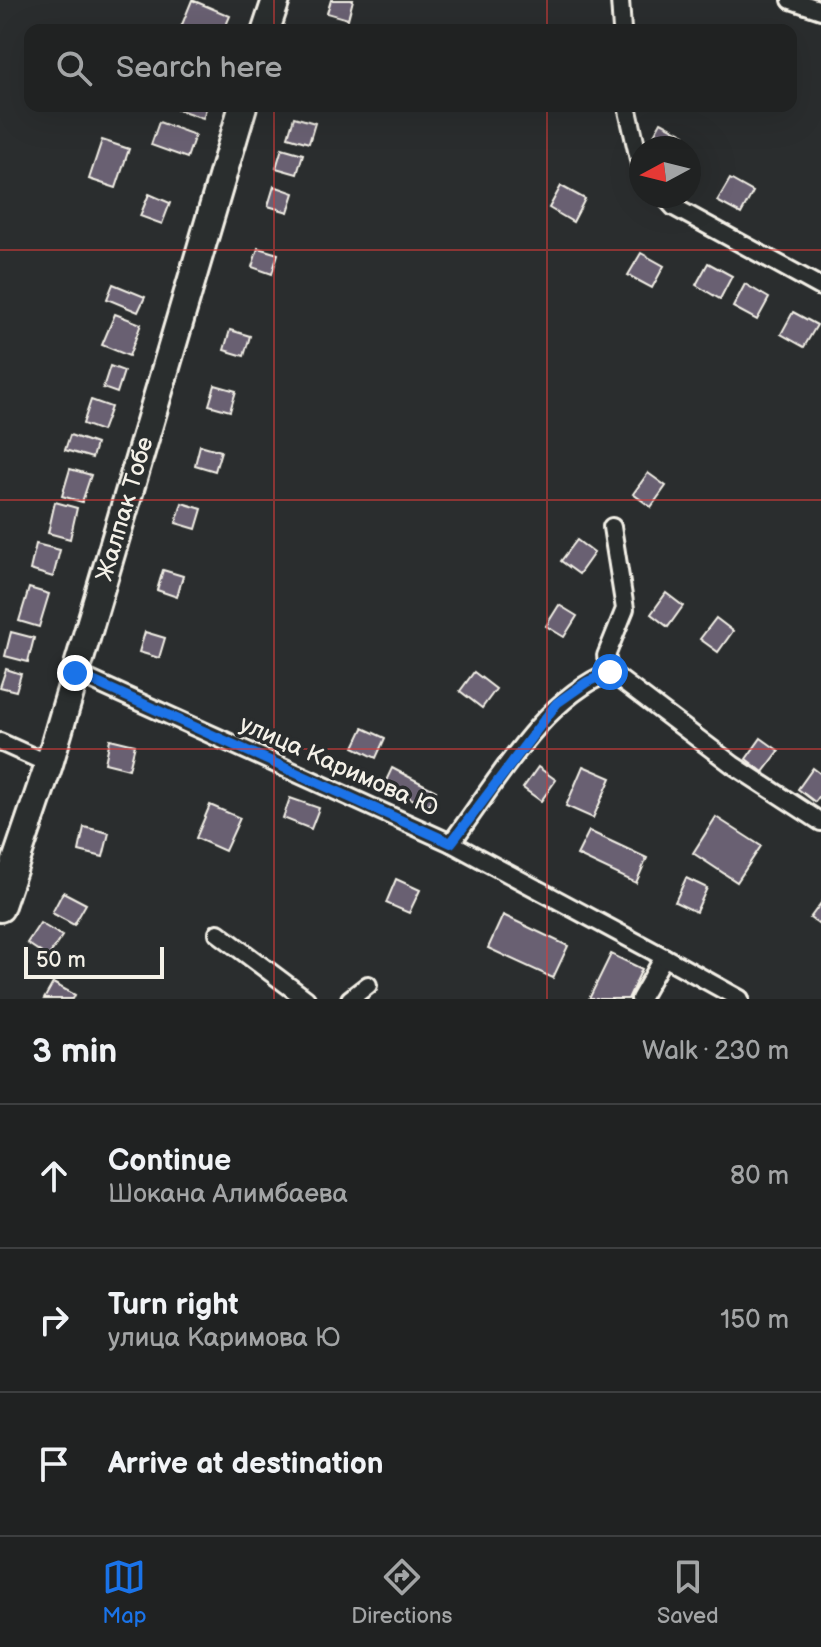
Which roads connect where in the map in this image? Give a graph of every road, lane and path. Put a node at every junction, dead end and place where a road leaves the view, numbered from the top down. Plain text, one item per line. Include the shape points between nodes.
1 (276, 0) edge
2 (620, 0) edge
3 (791, 0) edge
4 (821, 10) edge
5 (268, 24) edge
6 (622, 24) edge
7 (241, 112) edge
8 (628, 112) edge
9 (634, 136) edge
10 (676, 208) edge
11 (821, 287) edge
12 (612, 527) dead end
13 (610, 672) junction
14 (75, 673) junction
15 (0, 742) edge
16 (49, 764) junction
17 (821, 822) edge
18 (451, 843) junction
19 (0, 908) edge
20 (218, 933) dead end
21 (664, 957) junction
22 (368, 985) dead end
23 (306, 999) edge
24 (350, 999) edge
25 (640, 999) edge
26 (740, 999) edge

1 - 5 main road
2 - 6 street
3 - 4 street
7 - 14 main road, Жалпак Тобе
8 - 9 street
10 - 11 street
12 - 13 street via 625,609 606,656
13 - 17 street via 733,765
13 - 18 street via 557,703
14 - 16 main road, Жалпак Тобе
14 - 18 street, улица Каримова Ю
15 - 16 street
16 - 19 main road, Жалпак Тобе
18 - 21 street, улица Каримова Ю
20 - 23 street
21 - 25 street
21 - 26 street, улица Каримова Ю
22 - 24 street

